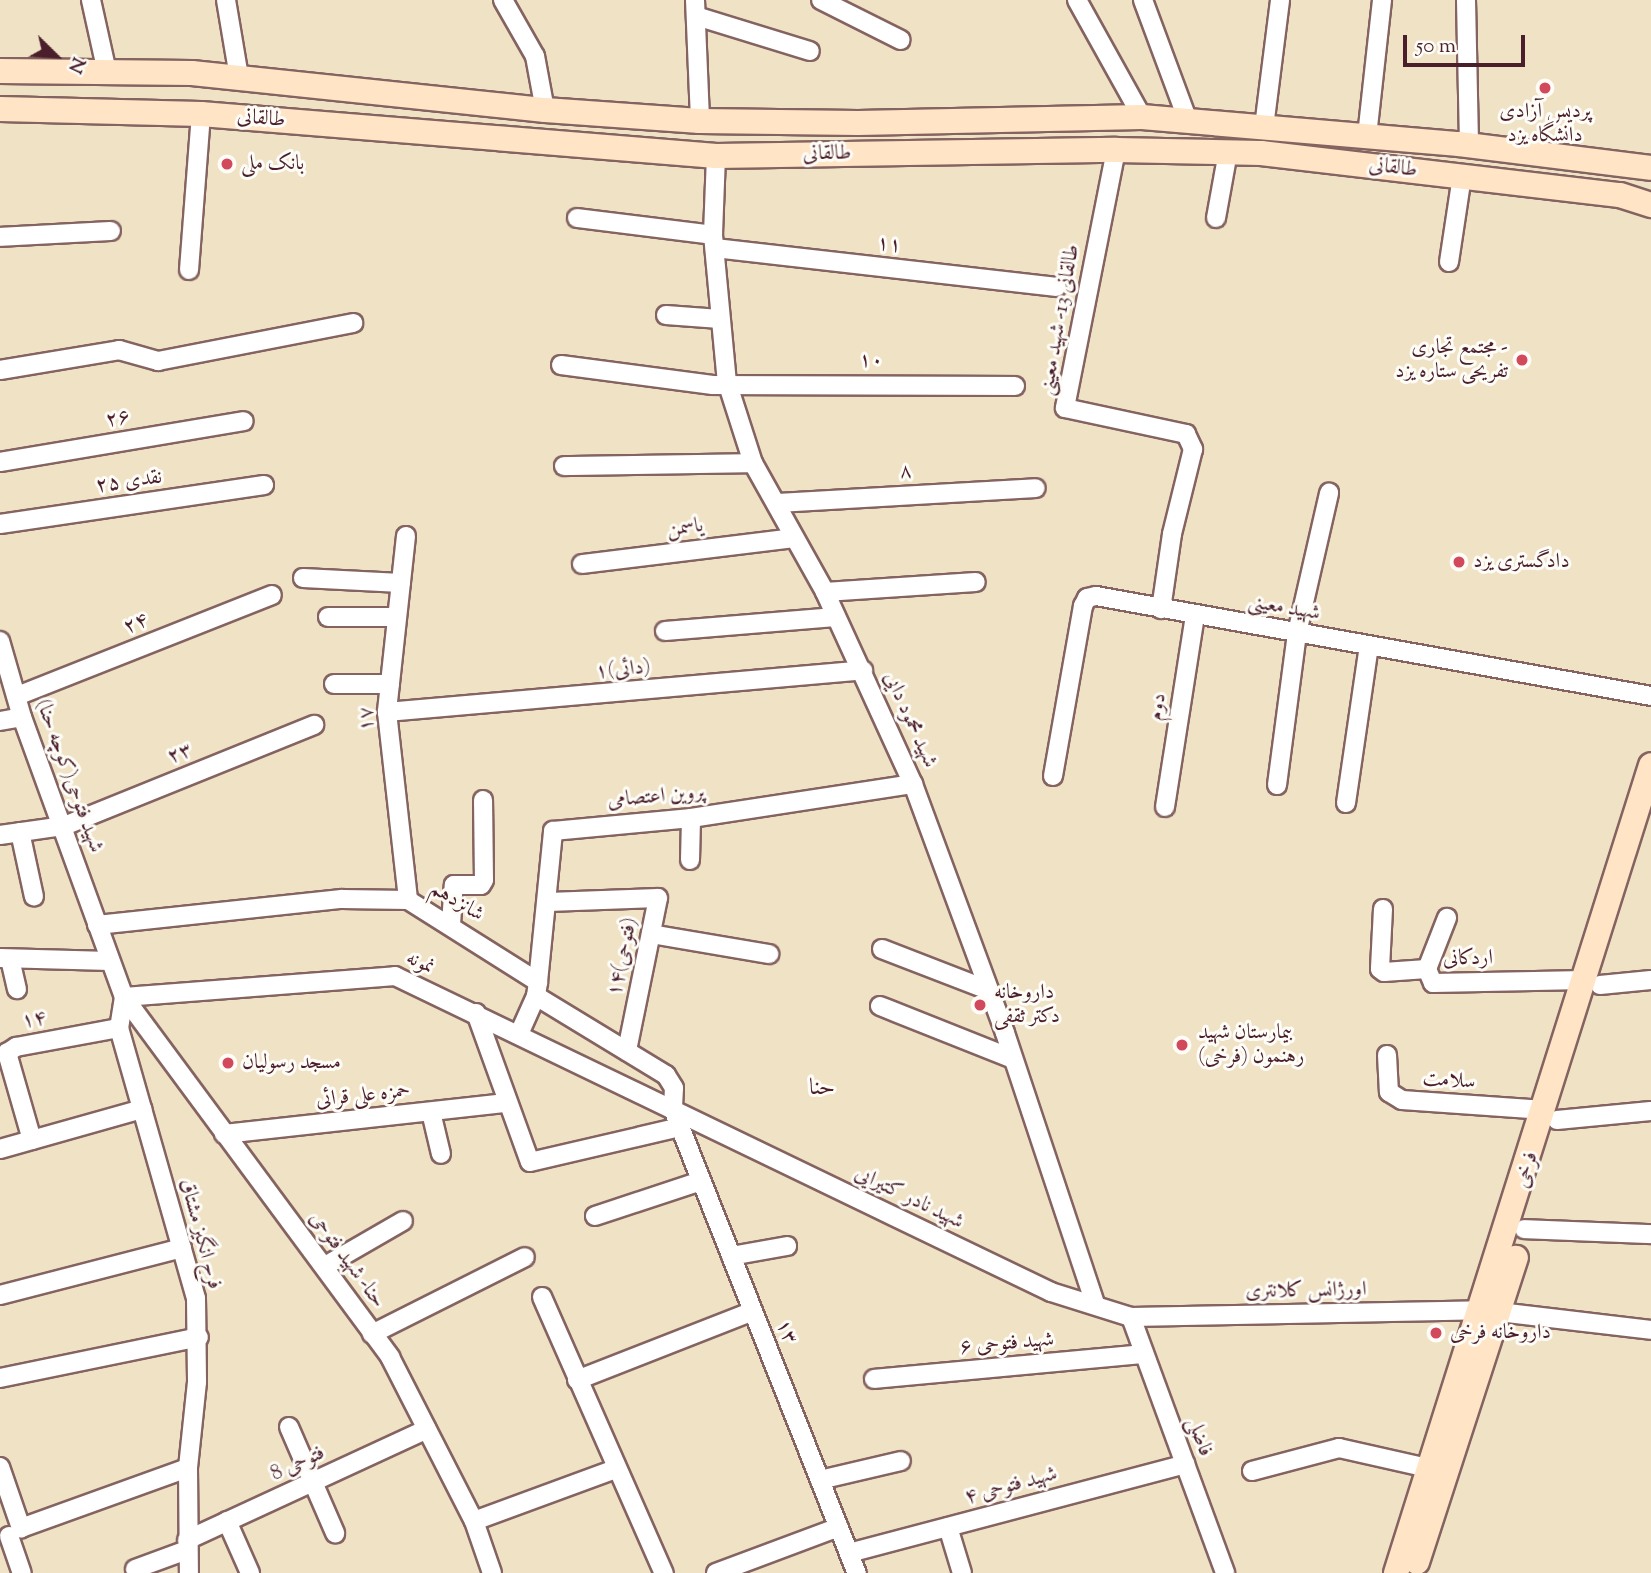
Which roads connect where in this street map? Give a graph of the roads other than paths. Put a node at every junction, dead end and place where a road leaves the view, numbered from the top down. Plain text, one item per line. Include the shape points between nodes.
1 (91, 0) edge
2 (226, 0) edge
3 (503, 0) edge
4 (821, 0) edge
5 (1077, 0) edge
6 (1143, 0) edge
7 (1280, 0) edge
8 (1382, 0) edge
9 (1466, 0) edge
10 (696, 8) edge
11 (901, 40) dead end
12 (810, 51) dead end
13 (0, 71) edge
14 (107, 72) junction
15 (239, 77) junction
16 (0, 108) edge
17 (545, 110) junction
18 (201, 114) junction
19 (1142, 117) junction
20 (700, 121) junction
21 (1188, 121) junction
22 (1265, 127) junction
23 (1367, 136) junction
24 (1469, 145) junction
25 (1116, 149) junction
26 (1228, 152) junction
27 (716, 156) junction
28 (1651, 168) edge
29 (1462, 176) junction
30 (1651, 205) edge
31 (576, 218) dead end
32 (1216, 218) dead end
33 (111, 231) dead end
34 (0, 237) edge
35 (714, 241) junction
36 (1449, 262) dead end
37 (189, 270) dead end
38 (1058, 287) dead end
39 (666, 315) dead end
40 (720, 318) junction
41 (353, 323) dead end
42 (561, 365) dead end
43 (0, 370) edge
44 (727, 382) junction
45 (1015, 386) dead end
46 (244, 421) dead end
47 (0, 462) edge
48 (753, 463) junction
49 (564, 466) dead end
50 (264, 485) dead end
51 (1036, 488) dead end
52 (1329, 494) dead end
53 (778, 502) junction
54 (0, 524) edge
55 (406, 536) dead end
56 (793, 538) junction
57 (582, 564) dead end
58 (303, 578) dead end
59 (976, 582) dead end
60 (401, 583) junction
61 (825, 592) junction
62 (272, 595) dead end
63 (1161, 609) junction
64 (1195, 615) junction
65 (328, 617) dead end
66 (397, 617) junction
67 (835, 617) junction
68 (665, 631) dead end
69 (1297, 633) junction
70 (0, 641) edge
71 (1369, 646) junction
72 (863, 670) junction
73 (334, 684) dead end
74 (390, 684) junction
75 (17, 696) junction
76 (1651, 696) edge
77 (387, 712) junction
78 (22, 717) junction
79 (0, 721) edge
80 (314, 725) dead end
81 (1651, 765) edge
82 (1054, 776) dead end
83 (913, 785) junction
84 (1277, 785) dead end
85 (484, 800) dead end
86 (1346, 803) dead end
87 (1165, 807) dead end
88 (691, 818) junction
89 (1651, 820) edge
90 (64, 826) junction
91 (20, 832) junction
92 (0, 835) edge
93 (690, 860) dead end
94 (34, 897) dead end
95 (408, 900) junction
96 (548, 902) junction
97 (1383, 909) dead end
98 (1447, 918) dead end
99 (451, 924) junction
100 (97, 925) junction
101 (651, 934) junction
102 (882, 948) dead end
103 (769, 954) dead end
104 (5, 959) edge
105 (110, 961) junction
106 (1427, 969) junction
107 (1651, 980) edge
108 (1593, 983) junction
109 (17, 989) dead end
110 (537, 989) junction
111 (988, 990) junction
112 (124, 997) junction
113 (880, 1006) dead end
114 (476, 1013) junction
115 (119, 1028) junction
116 (519, 1034) junction
117 (627, 1052) junction
118 (1387, 1055) dead end
119 (1011, 1058) junction
120 (506, 1103) junction
121 (673, 1109) junction
122 (142, 1110) junction
123 (1651, 1111) edge
124 (431, 1112) junction
125 (1551, 1115) junction
126 (680, 1128) junction
127 (224, 1134) junction
128 (32, 1140) junction
129 (0, 1149) edge
130 (441, 1154) dead end
131 (701, 1181) junction
132 (595, 1216) dead end
133 (403, 1222) dead end
134 (1524, 1229) junction
135 (1651, 1234) edge
136 (787, 1246) dead end
137 (182, 1248) junction
138 (731, 1256) junction
139 (525, 1257) dead end
140 (325, 1266) junction
141 (0, 1295) edge
142 (542, 1297) dead end
143 (1095, 1304) junction
144 (753, 1311) junction
145 (1491, 1311) junction
146 (1131, 1317) junction
147 (1651, 1330) edge
148 (372, 1334) junction
149 (198, 1337) junction
150 (1144, 1354) junction
151 (0, 1378) edge
152 (874, 1379) dead end
153 (577, 1380) junction
154 (289, 1426) dead end
155 (427, 1429) junction
156 (901, 1461) dead end
157 (1185, 1464) junction
158 (0, 1467) edge
159 (188, 1468) junction
160 (1428, 1468) junction
161 (615, 1469) junction
162 (1252, 1471) dead end
163 (820, 1479) junction
164 (314, 1481) junction
165 (228, 1521) junction
166 (474, 1521) junction
167 (839, 1527) junction
168 (948, 1527) junction
169 (15, 1532) junction
170 (335, 1533) dead end
171 (187, 1545) junction
172 (849, 1553) junction
173 (135, 1569) dead end
174 (22, 1573) edge
175 (189, 1573) edge
176 (250, 1573) edge
177 (492, 1573) edge
178 (664, 1573) edge
179 (716, 1573) edge
180 (857, 1573) edge
181 (962, 1573) edge
182 (1225, 1573) edge
183 (1396, 1573) edge
184 (1413, 1573) edge

1 - 14 street
2 - 15 street
3 - 17 street via 535,56
4 - 11 street
5 - 19 street
6 - 21 street
7 - 22 street
8 - 23 street
9 - 24 street
10 - 12 street
10 - 20 street
13 - 14 main road, طالقانی
14 - 15 main road, طالقانی
15 - 17 main road, طالقانی
16 - 18 main road, طالقانی
17 - 20 main road, طالقانی
18 - 27 main road, طالقانی
18 - 37 street
19 - 20 main road, طالقانی
19 - 21 main road, طالقانی
21 - 22 main road, طالقانی
22 - 23 main road, طالقانی
23 - 24 main road, طالقانی
24 - 28 main road, طالقانی
25 - 26 main road, طالقانی
25 - 27 main road, طالقانی
25 - 63 street, طالقانی 13- شهید معینی via 1065,408 1186,434 1193,449 1172,534
26 - 29 main road, طالقانی
26 - 32 street
27 - 35 street, شهید محمود دایی
29 - 30 main road, طالقانی via 1620,195
29 - 36 street
31 - 35 street, ۱۱
33 - 34 street
35 - 38 street, ۱۱
35 - 40 street, شهید محمود دایی
39 - 40 street
40 - 44 street, شهید محمود دایی
41 - 43 street via 158,361 119,350
42 - 44 street, ۱۰ via 696,384
44 - 45 street, ۱۰
44 - 48 street, شهید محمود دایی
46 - 47 street, ۲۶
48 - 49 street
48 - 53 street, شهید محمود دایی
50 - 54 street, ۲۵ نقدی
51 - 53 street, ۸
52 - 69 street
53 - 56 street, شهید محمود دایی
55 - 60 street, ۱۷
56 - 57 street, یاسمن
56 - 61 street, شهید محمود دایی
58 - 60 street
59 - 61 street
60 - 66 street, ۱۷
61 - 67 street, شهید محمود دایی
62 - 75 street, ۲۴
63 - 64 street, شهید معینی
63 - 82 street, شهید معینی via 1087,598
64 - 69 street, شهید معینی
64 - 87 street, دوم
65 - 66 street
66 - 74 street, ۱۷
67 - 68 street
67 - 72 street, شهید محمود دایی
69 - 71 street, شهید معینی
69 - 84 street
70 - 75 street, (کوچه حنا)شهید فتوحی
71 - 76 street, شهید معینی
71 - 86 street
72 - 77 street, ۱(دائی)
72 - 83 street, شهید محمود دایی
73 - 74 street
74 - 77 street, ۱۷
75 - 78 street, (کوچه حنا)شهید فتوحی
77 - 95 street, ۱۷
78 - 79 street
78 - 90 street, (کوچه حنا)شهید فتوحی
80 - 90 street, ۲۳
81 - 108 main road, فرخی
83 - 88 street, پروین اعتصامی
83 - 111 street, شهید محمود دایی
85 - 99 street via 484,880 481,885 454,885
88 - 93 street
88 - 96 street, پروین اعتصامی via 553,831
89 - 108 main road, فرخی
90 - 91 street, ۲۳
90 - 100 street, (کوچه حنا)شهید فتوحی
91 - 92 street, ۲۳
91 - 94 street
95 - 99 street, شانزدهم
95 - 100 street, شانزدهم via 342,899
96 - 101 street, ۱۴(فتوحی) via 658,898
96 - 110 street, پروین اعتصامی
97 - 106 street, اردکانی via 1380,969
98 - 106 street
99 - 110 street, شانزدهم
100 - 105 street, (کوچه حنا)شهید فتوحی
101 - 103 street
101 - 117 street, ۱۴(فتوحی)
102 - 111 street
104 - 105 street
104 - 109 street
105 - 112 street, حنا- شهید فتوحی
106 - 108 street, اردکانی via 1433,983
107 - 108 street
108 - 125 main road, فرخی
110 - 116 street, پروین اعتصامی
110 - 117 street, شانزدهم
111 - 119 street, شهید محمود دایی
112 - 114 street, نمونه via 388,974
112 - 115 street, فرح انگیز مشتاق
112 - 127 street, حنا- شهید فتوحی
113 - 119 street
114 - 116 street, نمونه
114 - 120 street
115 - 122 street, فرح انگیز مشتاق
115 - 128 street, ۱۴ via 16,1047 7,1053
116 - 121 street, نمونه
117 - 121 street, شانزدهم via 672,1082
118 - 125 street, سلامت via 1389,1091 1402,1100
119 - 143 street, شهید محمود دایی
120 - 124 street, حمزه علی قرائی
120 - 126 street via 530,1162
121 - 126 street, ۱۳
121 - 143 street, شهید نادر کتیرایی via 1051,1292
122 - 128 street
122 - 137 street, فرح انگیز مشتاق
123 - 125 street
124 - 127 street, حمزه علی قرائی
124 - 130 street
125 - 134 main road, فرخی
125 - 145 main road, فرخی
126 - 131 street, ۱۳
127 - 140 street, حنا- شهید فتوحی
128 - 129 street
131 - 132 street
131 - 138 street, ۱۳
133 - 140 street
134 - 135 street
134 - 145 main road, فرخی
136 - 138 street
137 - 141 street
137 - 149 street, فرح انگیز مشتاق via 194,1290
138 - 144 street, ۱۳
139 - 148 street
140 - 148 street, حنا- شهید فتوحی
142 - 153 street
143 - 146 street, شهید نادر کتیرایی
144 - 153 street
144 - 163 street, ۱۳
145 - 146 street, اورژانس کلانتری
145 - 147 street, اورژانس کلانتری
145 - 160 main road, فرخی
145 - 184 main road, فرخی
146 - 150 street, فاضلی
148 - 155 street, حنا- شهید فتوحی via 390,1357
149 - 151 street
149 - 159 street, فرح انگیز مشتاق
150 - 152 street, شهید فتوحی ۶
150 - 157 street, فاضلی
153 - 161 street
154 - 164 street
155 - 164 street, فتوحی 8
155 - 166 street, حنا- شهید فتوحی
156 - 163 street
157 - 168 street, شهید فتوحی ۴
157 - 182 street, فاضلی
158 - 169 street
159 - 169 street
159 - 171 street, فرح انگیز مشتاق
160 - 162 street via 1339,1448
160 - 183 main road, فرخی
161 - 166 street
161 - 178 street
163 - 167 street, ۱۳
164 - 165 street, فتوحی 8
164 - 170 street
165 - 171 street, فتوحی 8
165 - 176 street
166 - 177 street, حنا- شهید فتوحی
167 - 172 street, ۱۳
167 - 179 street
168 - 172 street, شهید فتوحی ۴
168 - 181 street
169 - 174 street
171 - 173 street, فتوحی 8
171 - 175 street, فرح انگیز مشتاق
172 - 180 street, ۱۳

